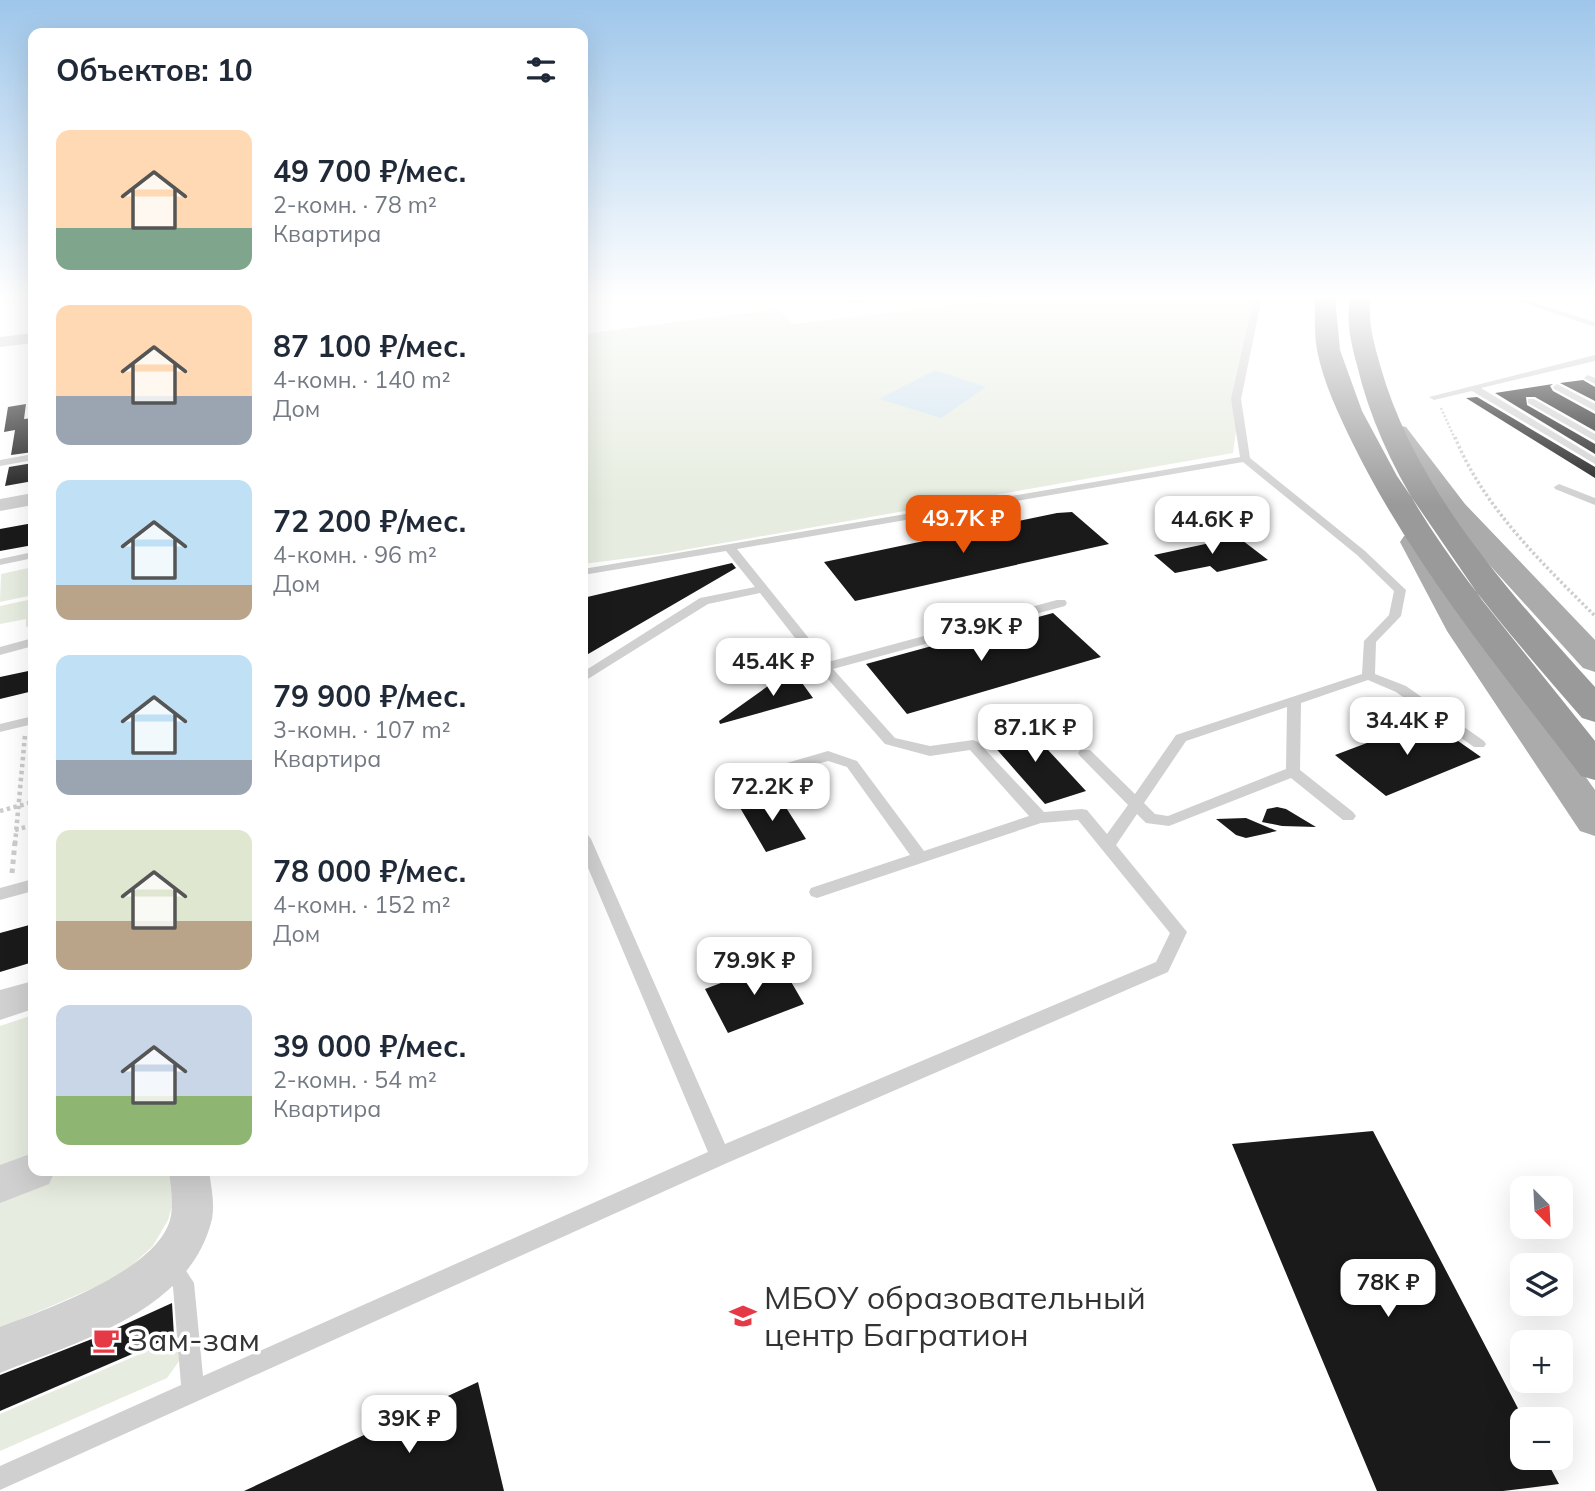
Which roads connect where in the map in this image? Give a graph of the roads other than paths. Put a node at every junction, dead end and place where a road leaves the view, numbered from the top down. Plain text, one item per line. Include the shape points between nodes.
1 (1243, 367) edge
2 (1334, 367) edge
3 (1368, 367) edge
4 (1560, 367) edge
5 (1557, 387) dead end
6 (1474, 388) junction
7 (1434, 397) road end
8 (1531, 401) dead end
9 (1595, 408) edge
10 (1387, 421) junction
11 (1595, 438) edge
12 (28, 458) edge
13 (1245, 459) junction
14 (1595, 461) edge
15 (0, 463) edge
16 (1559, 487) dead end
17 (28, 500) edge
18 (1595, 502) edge
19 (1400, 504) junction
20 (0, 505) edge
21 (730, 548) junction
22 (28, 556) edge
23 (0, 562) edge
24 (588, 571) edge
25 (763, 589) junction
26 (1060, 603) dead end
27 (28, 643) edge
28 (0, 651) edge
29 (1595, 661) edge
30 (825, 667) junction
31 (588, 675) edge
32 (1368, 676) junction
33 (1294, 701) junction
34 (1595, 710) edge
35 (28, 721) edge
36 (0, 728) edge
37 (1479, 744) dead end
38 (1086, 752) dead end
39 (1595, 767) edge
40 (1293, 772) junction
41 (740, 781) dead end
42 (1137, 804) junction
43 (1348, 816) dead end
44 (1040, 818) junction
45 (1595, 821) edge
46 (1107, 846) junction
47 (588, 851) edge
48 (921, 858) junction
49 (28, 886) edge
50 (817, 892) dead end
51 (5, 893) edge
52 (28, 997) edge
53 (0, 1005) edge
54 (720, 1156) junction
55 (28, 1174) edge
56 (189, 1176) edge
57 (0, 1184) edge
58 (167, 1262) junction
59 (0, 1350) edge
60 (193, 1391) junction
61 (0, 1478) edge

1 - 13 lane via 1236,399
2 - 19 highway via 1347,410
3 - 10 highway
4 - 6 lane
5 - 9 lane
6 - 7 lane
6 - 14 lane
8 - 11 lane
10 - 29 main road via 1455,510
10 - 34 highway via 1432,502 1489,585
12 - 15 lane
13 - 21 lane
13 - 32 lane via 1362,553 1400,590 1395,616 1370,640
16 - 18 lane
17 - 20 street
19 - 39 highway via 1435,558
19 - 45 main road via 1419,552 1464,631
21 - 24 lane
21 - 25 lane
22 - 23 lane
25 - 30 lane
25 - 31 lane via 704,601
26 - 30 lane
27 - 28 lane
30 - 44 lane via 890,741 930,751 973,745
32 - 33 lane
32 - 37 lane via 1401,689
33 - 40 lane
33 - 42 lane via 1181,738
35 - 36 lane
38 - 42 lane
40 - 42 lane via 1169,821 1151,819
40 - 43 lane
41 - 48 lane via 828,756 852,764
42 - 46 lane
44 - 46 lane via 1082,814
44 - 48 lane
46 - 54 lane via 1179,932 1162,967
47 - 54 lane
48 - 50 lane
49 - 51 lane
52 - 53 street
54 - 60 lane
55 - 57 street
56 - 58 street via 191,1220
58 - 59 street via 122,1298
58 - 60 lane via 183,1283
60 - 61 lane

